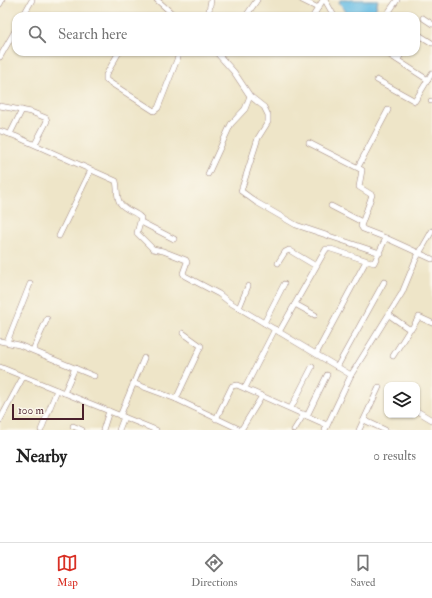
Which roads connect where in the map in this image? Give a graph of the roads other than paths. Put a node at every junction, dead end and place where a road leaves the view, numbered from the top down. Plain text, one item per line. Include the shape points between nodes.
1 (2, 0) edge
2 (32, 0) edge
3 (157, 0) edge
4 (211, 0) edge
5 (257, 0) edge
6 (302, 0) edge
7 (324, 0) edge
8 (397, 0) edge
9 (0, 4) edge
10 (318, 8) junction
11 (25, 12) edge
12 (170, 12) edge
13 (209, 12) edge
14 (249, 12) edge
15 (316, 12) edge
16 (332, 12) edge
17 (389, 12) edge
18 (423, 18) dead end
19 (432, 24) edge
20 (12, 36) edge
21 (420, 36) edge
22 (432, 44) edge
23 (117, 56) edge
24 (178, 56) edge
25 (220, 56) edge
26 (392, 56) edge
27 (400, 56) edge
28 (0, 57) edge
29 (398, 60) junction
30 (432, 73) edge
31 (377, 80) dead end
32 (428, 80) junction
33 (250, 96) junction
34 (0, 106) edge
35 (22, 110) junction
36 (388, 110) dead end
37 (0, 131) edge
38 (10, 134) junction
39 (309, 143) dead end
40 (35, 144) junction
41 (358, 167) junction
42 (91, 170) junction
43 (208, 174) dead end
44 (331, 206) dead end
45 (142, 222) junction
46 (362, 222) junction
47 (432, 231) edge
48 (58, 236) dead end
49 (386, 238) junction
50 (174, 239) dead end
51 (419, 252) junction
52 (380, 253) junction
53 (432, 259) edge
54 (366, 261) junction
55 (278, 263) dead end
56 (316, 266) junction
57 (384, 282) dead end
58 (30, 284) dead end
59 (284, 284) dead end
60 (248, 286) dead end
61 (295, 304) junction
62 (239, 308) junction
63 (314, 315) dead end
64 (389, 316) junction
65 (47, 319) dead end
66 (264, 323) junction
67 (432, 323) edge
68 (410, 329) junction
69 (277, 331) junction
70 (183, 334) dead end
71 (0, 341) edge
72 (7, 342) junction
73 (33, 350) junction
74 (316, 354) junction
75 (394, 356) dead end
76 (144, 358) dead end
77 (0, 367) edge
78 (312, 367) dead end
79 (337, 367) junction
80 (75, 368) junction
81 (327, 375) dead end
82 (351, 375) junction
83 (23, 376) junction
84 (94, 376) dead end
85 (133, 383) junction
86 (379, 387) dead end
87 (245, 388) junction
88 (57, 390) junction
89 (64, 393) junction
90 (262, 396) junction
91 (176, 399) junction
92 (291, 408) junction
93 (110, 411) junction
94 (420, 413) edge
95 (306, 415) junction
96 (122, 416) junction
97 (216, 419) junction
98 (0, 420) edge
99 (364, 420) junction
100 (432, 420) edge
101 (74, 426) dead end
102 (326, 428) edge
103 (41, 430) edge
104 (82, 430) edge
105 (102, 430) edge
106 (119, 430) edge
107 (156, 430) edge
108 (241, 430) edge
109 (294, 430) edge
110 (359, 430) edge
111 (385, 430) edge

1 - 9 street
2 - 11 street
3 - 12 street
4 - 13 street
5 - 14 street
6 - 10 street
7 - 10 street
7 - 16 street
8 - 17 street
10 - 15 street
18 - 19 street
20 - 28 street
21 - 22 street
23 - 24 street via 106,75 106,80 154,111 158,108
25 - 33 street
26 - 29 street
27 - 29 street
29 - 32 street
30 - 32 street
31 - 32 street via 415,101
33 - 43 street via 245,109 229,128
33 - 52 street via 264,106 269,119 258,138 241,191 296,225
34 - 35 street
35 - 38 street
35 - 40 street via 47,119
36 - 41 street
37 - 38 street
38 - 40 street
39 - 41 street
40 - 42 street
41 - 46 street via 363,172 359,187 372,195
42 - 45 street via 116,181 119,202 124,208 139,215
42 - 48 street
44 - 46 street
45 - 50 street
45 - 62 street via 137,233 151,248 186,260 185,276
46 - 49 street via 363,229
47 - 51 street
49 - 51 street
49 - 52 street
51 - 53 street
51 - 64 street via 402,293
52 - 54 street via 374,263
54 - 56 street via 328,248
54 - 74 street
55 - 56 street via 289,250
56 - 61 street
57 - 79 street
58 - 72 street
59 - 66 street
60 - 62 street
61 - 63 street
61 - 69 street
62 - 66 street
64 - 68 street
64 - 82 street
65 - 73 street
66 - 69 street
67 - 68 street via 419,317
68 - 75 street
69 - 74 street
69 - 87 street
70 - 91 street via 201,346
71 - 72 street
72 - 73 street
73 - 80 street
74 - 79 street
76 - 85 street
77 - 83 street
78 - 92 street
79 - 82 street
80 - 84 street
80 - 89 street
81 - 95 street
82 - 102 street
83 - 88 street
83 - 98 street
85 - 91 street
85 - 96 street
86 - 99 street
87 - 90 street
87 - 97 street via 232,386
88 - 89 street
88 - 103 street
89 - 93 street
90 - 92 street
90 - 108 street
91 - 97 street
92 - 95 street
93 - 96 street
93 - 105 street
94 - 100 street
95 - 102 street
95 - 109 street
96 - 106 street
96 - 107 street
97 - 108 street
99 - 110 street
99 - 111 street
101 - 104 street

